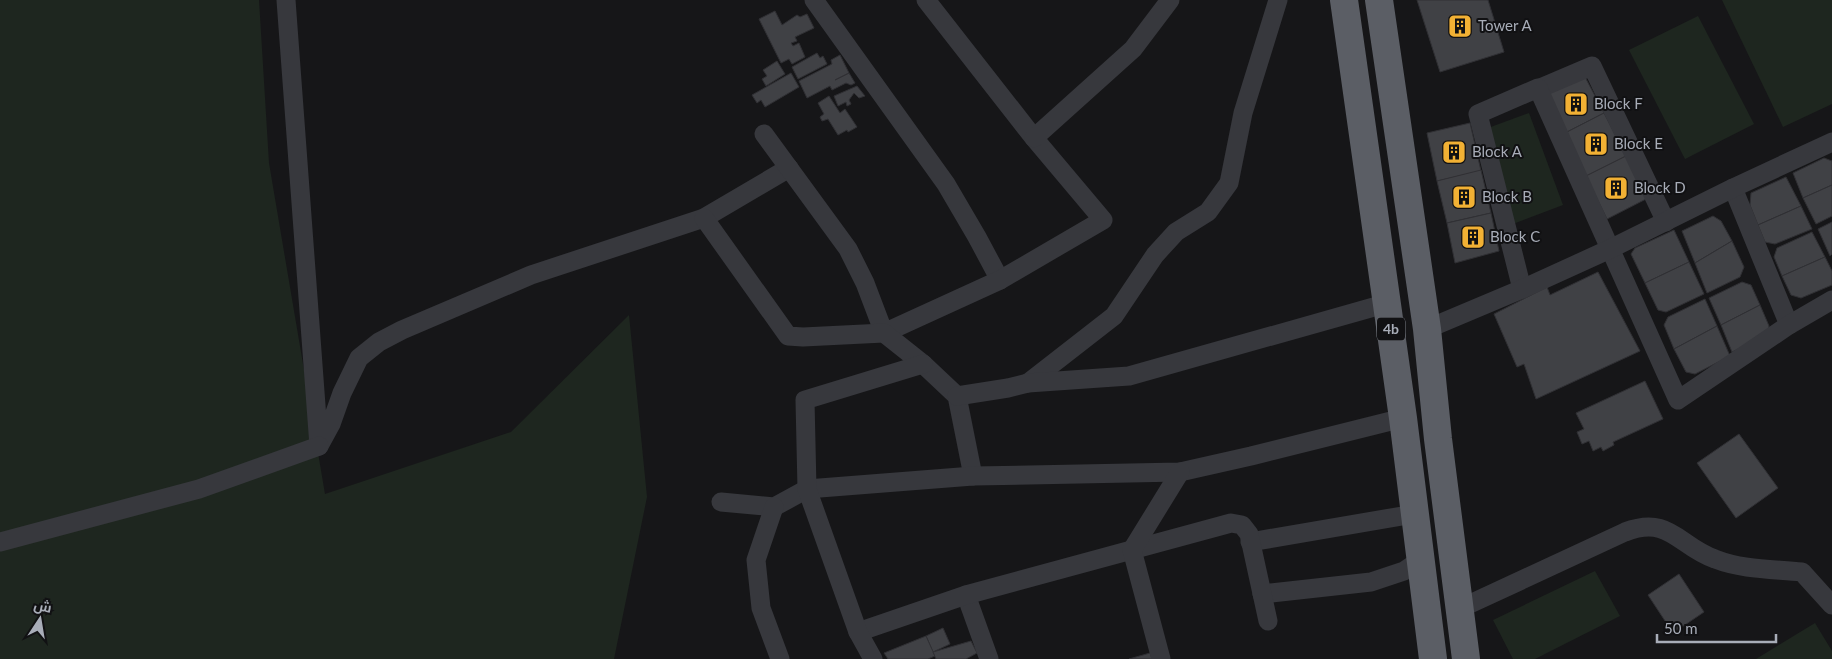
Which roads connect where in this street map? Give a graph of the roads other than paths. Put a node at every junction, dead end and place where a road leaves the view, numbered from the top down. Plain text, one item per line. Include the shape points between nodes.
1 (286, 0) edge
2 (814, 0) edge
3 (926, 0) edge
4 (1170, 0) edge
5 (1278, 0) edge
6 (1344, 0) edge
7 (1379, 0) edge
8 (1538, 89) junction
9 (764, 134) dead end
10 (1034, 138) junction
11 (1832, 142) edge
12 (789, 168) junction
13 (1733, 188) junction
14 (704, 218) junction
15 (1666, 222) junction
16 (1610, 249) junction
17 (1000, 280) junction
18 (1522, 289) junction
19 (1832, 300) edge
20 (1388, 303) junction
21 (1790, 325) junction
22 (1426, 329) junction
23 (884, 333) junction
24 (923, 364) junction
25 (1028, 383) junction
26 (957, 396) junction
27 (1403, 418) junction
28 (319, 446) junction
29 (1180, 472) junction
30 (973, 476) junction
31 (807, 489) junction
32 (721, 502) dead end
33 (774, 507) junction
34 (1414, 514) junction
35 (0, 542) edge
36 (1250, 542) junction
37 (1132, 550) junction
38 (1420, 560) junction
39 (1262, 594) junction
40 (966, 595) junction
41 (1830, 599) edge
42 (1459, 609) junction
43 (1268, 621) dead end
44 (858, 632) junction
45 (780, 659) edge
46 (873, 659) edge
47 (989, 659) edge
48 (1161, 659) edge
49 (1433, 659) edge
50 (1466, 659) edge

1 - 28 street
2 - 17 street via 946,184
3 - 10 street
4 - 10 street via 1133,49
5 - 25 street via 1243,113 1230,183 1208,212 1176,232 1155,255 1114,316
6 - 20 highway, 4b
7 - 22 highway, 4b
8 - 15 street via 1592,66
8 - 16 street
8 - 18 street via 1478,114
9 - 12 street
10 - 17 street via 1103,220
11 - 13 street
12 - 14 street
12 - 23 street via 848,249
13 - 15 street
13 - 21 street
14 - 23 street via 788,336
14 - 28 street via 531,274 379,342 359,358
15 - 16 street
16 - 18 street
16 - 21 street via 1678,400
17 - 23 street
18 - 22 street
19 - 21 street
20 - 25 street via 1129,376
20 - 27 highway, 4b
22 - 42 highway, 4b
23 - 24 street
24 - 26 street
24 - 31 street via 805,400
25 - 26 street
26 - 30 street
27 - 29 street
27 - 34 highway, 4b
28 - 35 street via 199,489
29 - 30 street
29 - 37 street
30 - 31 street
31 - 33 street
31 - 44 street
32 - 33 street
33 - 45 street via 756,560 761,608
34 - 36 street
34 - 38 highway, 4b
36 - 37 street via 1249,534 1242,525 1231,523
36 - 39 street
37 - 40 street
37 - 48 street
38 - 39 street via 1404,571 1371,582
38 - 49 highway, 4b
39 - 43 street
40 - 44 street
40 - 47 street
41 - 42 street via 1802,572 1752,568 1714,559 1665,530 1651,526 1624,532
42 - 50 highway, 4b
44 - 46 street

